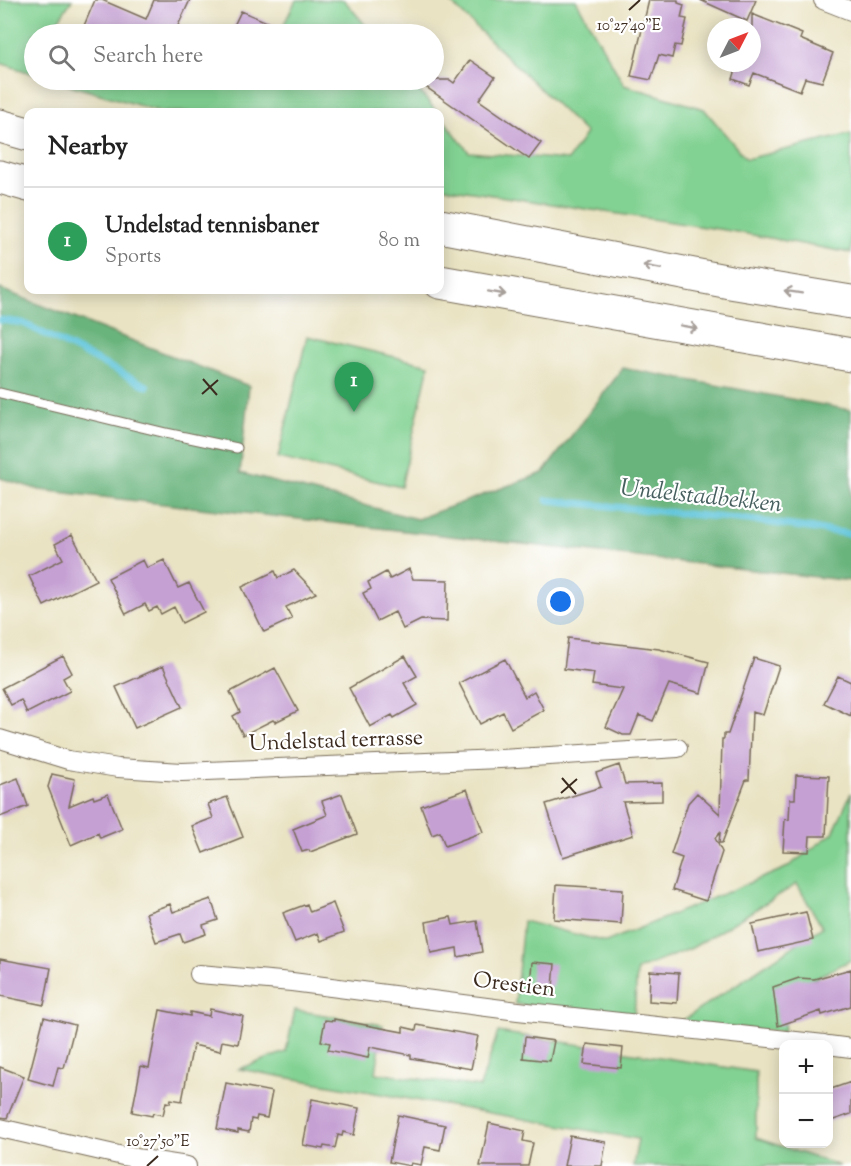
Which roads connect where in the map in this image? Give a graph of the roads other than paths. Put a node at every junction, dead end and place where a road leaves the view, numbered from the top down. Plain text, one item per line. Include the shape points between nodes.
1 (823, 0) edge
2 (851, 10) edge
3 (0, 126) edge
4 (24, 133) edge
5 (0, 177) edge
6 (24, 184) edge
7 (444, 227) edge
8 (444, 283) edge
9 (851, 302) edge
10 (851, 355) edge
11 (0, 393) edge
12 (237, 448) dead end
13 (0, 739) edge
14 (678, 748) dead end
15 (199, 974) dead end
16 (781, 1040) edge
17 (833, 1046) edge
18 (851, 1047) edge
19 (0, 1128) edge
20 (187, 1166) edge

1 - 2 street
3 - 4 highway
5 - 6 highway
9 -> 7 highway
8 -> 10 highway
11 - 12 lane
13 - 14 street, Undelstad terrasse via 68,760 182,772
15 - 16 street, Orestien
17 - 18 street, Orestien
19 - 20 street

